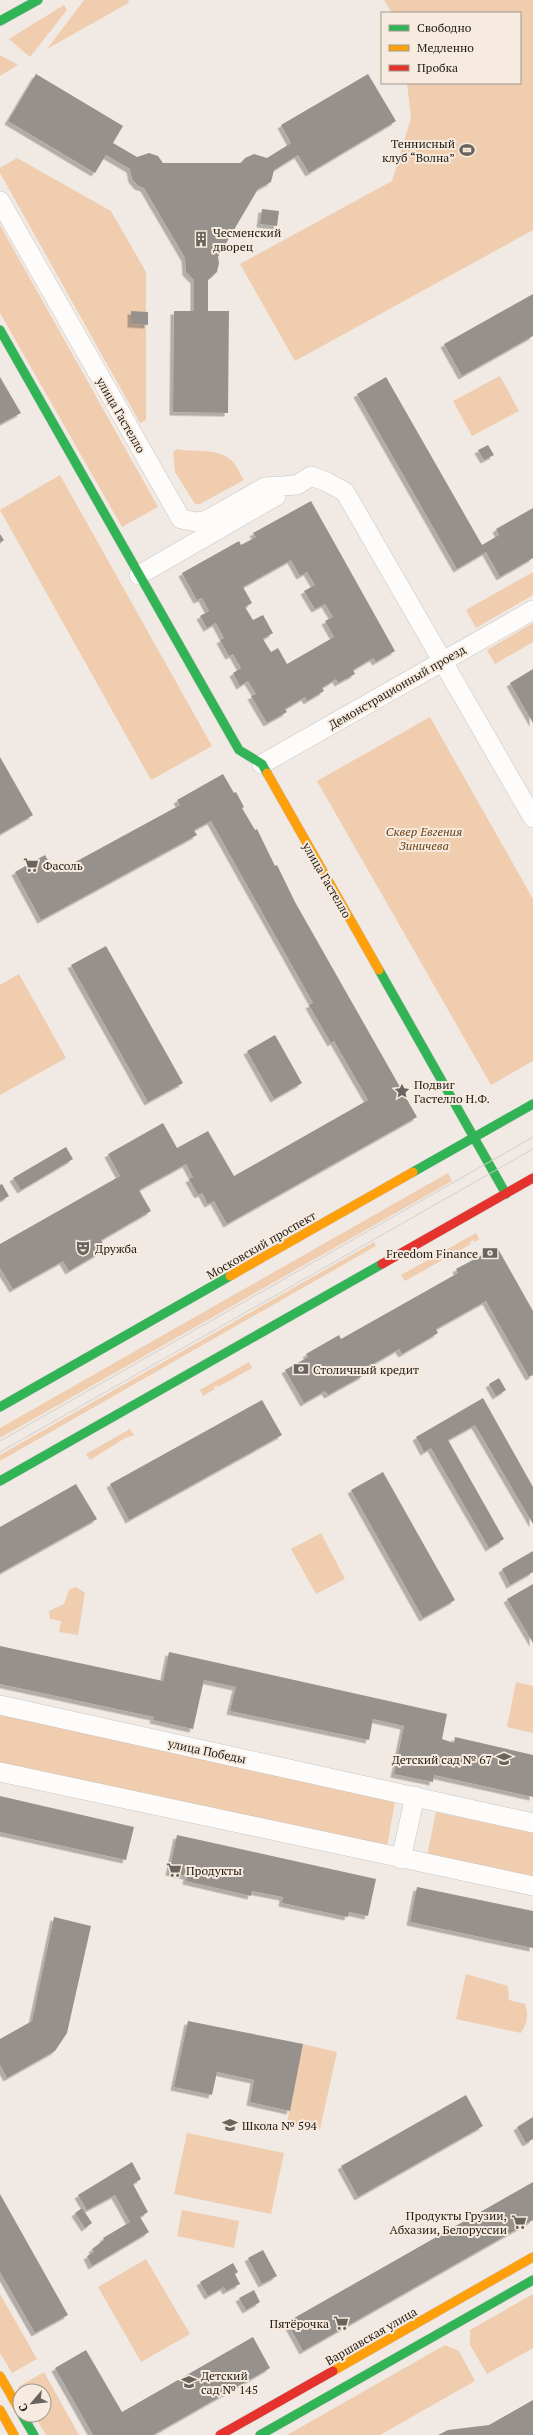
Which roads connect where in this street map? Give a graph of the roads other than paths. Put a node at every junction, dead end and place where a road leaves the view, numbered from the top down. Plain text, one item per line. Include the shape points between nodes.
1 (38, 0) edge
2 (0, 21) edge
3 (0, 201) edge
4 (0, 330) edge
5 (297, 484) junction
6 (139, 575) junction
7 (533, 610) edge
8 (443, 661) junction
9 (262, 764) junction
10 (533, 818) edge
11 (533, 1104) edge
12 (473, 1137) junction
13 (533, 1178) edge
14 (506, 1194) junction
15 (0, 1407) edge
16 (0, 1481) edge
17 (0, 1706) edge
18 (0, 1772) edge
19 (415, 1796) junction
20 (533, 1823) edge
21 (401, 1859) junction
22 (533, 1886) edge
23 (533, 2257) edge
24 (533, 2280) edge
25 (0, 2376) edge
26 (12, 2397) edge
27 (0, 2410) edge
28 (27, 2423) edge
29 (14, 2435) edge
30 (34, 2435) edge
31 (220, 2435) edge
32 (260, 2435) edge

1 - 2 street
3 - 5 street, улица Гастелло via 181,519 197,522 207,520 265,488
4 - 6 street, улица Гастелло
5 - 6 street, улица Гастелло
5 - 8 street, улица Гастелло via 311,476 345,492
6 - 9 street, улица Гастелло via 239,750
7 - 8 street, Демонстрационный проезд
8 - 9 street, Демонстрационный проезд
8 - 10 street, улица Гастелло
9 - 12 street, улица Гастелло
11 - 12 street, Московский проспект
12 - 14 street, улица Гастелло
12 - 15 street, Московский проспект
13 - 14 street
14 - 16 street
17 - 19 street, улица Победы
18 - 21 street
19 - 20 street, улица Победы
19 - 21 street
21 - 22 street
23 - 31 street, Варшавская улица
24 - 32 street
25 - 26 street
27 - 29 street
28 - 30 street

